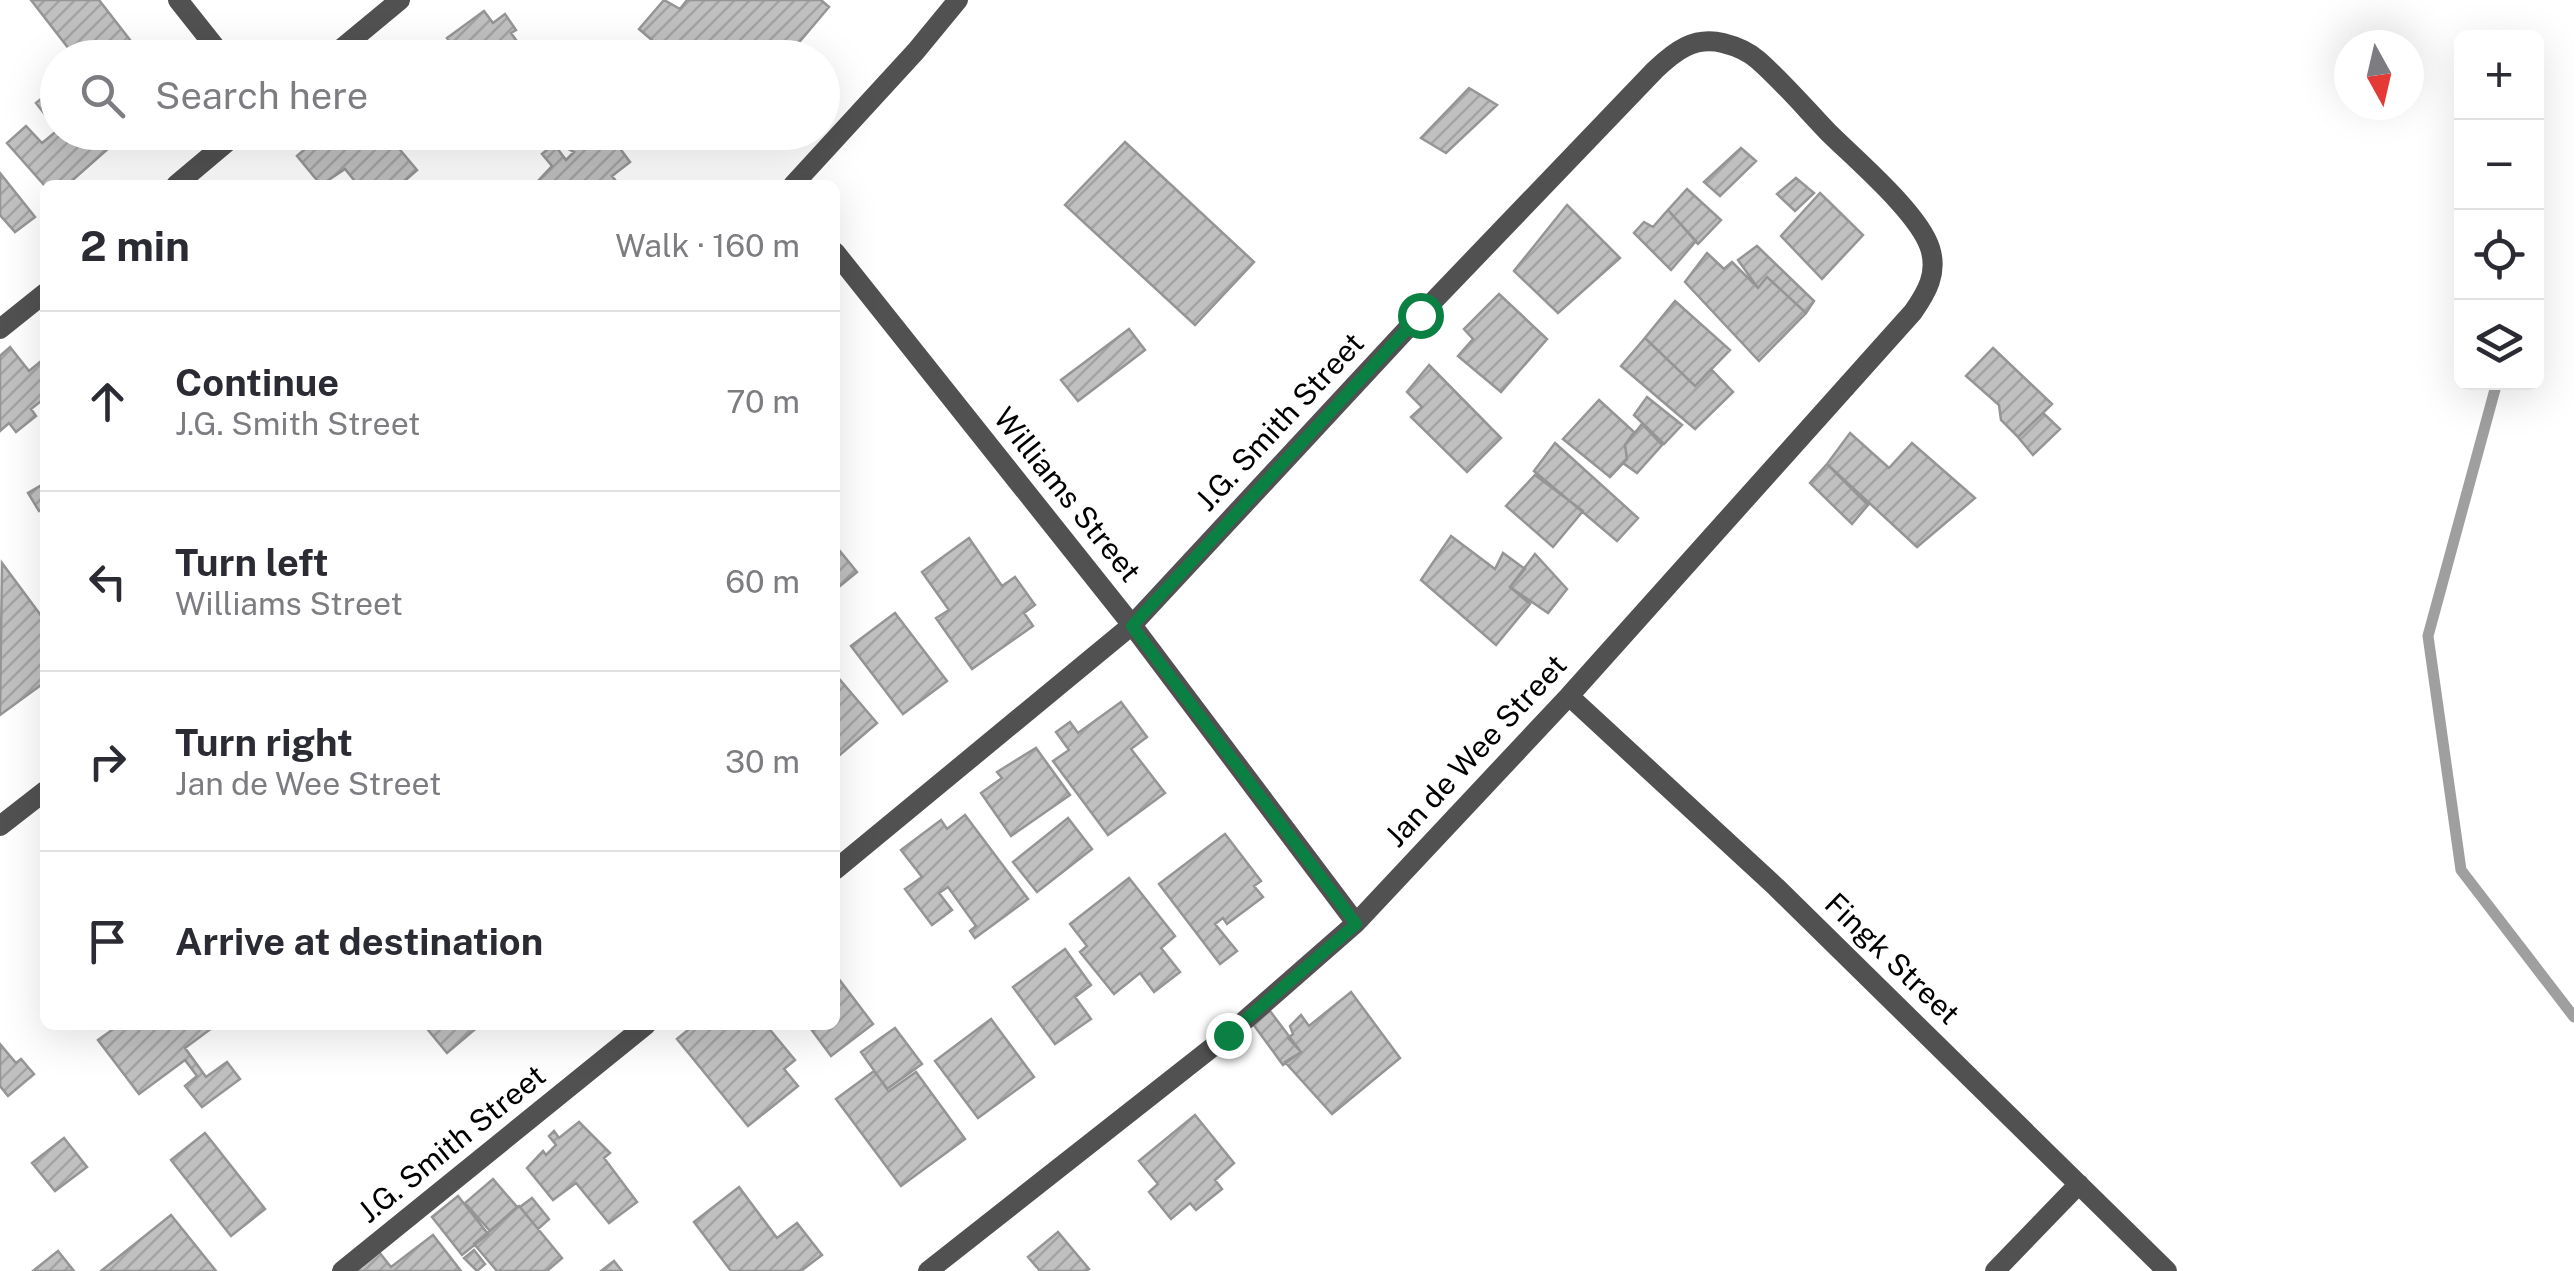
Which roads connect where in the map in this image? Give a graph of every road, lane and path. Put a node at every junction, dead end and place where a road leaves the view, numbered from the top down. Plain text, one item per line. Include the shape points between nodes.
1 (178, 0) edge
2 (400, 0) edge
3 (958, 0) edge
4 (210, 40) edge
5 (352, 40) edge
6 (840, 134) edge
7 (218, 150) edge
8 (825, 150) edge
9 (182, 180) edge
10 (798, 180) edge
11 (1888, 192) joint
12 (840, 258) edge
13 (40, 297) edge
14 (0, 329) edge
15 (1132, 626) junction
16 (1569, 696) junction
17 (40, 795) edge
18 (0, 826) edge
19 (840, 866) edge
20 (1356, 924) junction
21 (640, 1030) edge
22 (2079, 1184) junction
23 (342, 1271) edge
24 (928, 1271) edge
25 (1995, 1271) edge
26 (2166, 1271) edge

1 - 4 street
2 - 5 street
3 - 6 street
7 - 9 street
8 - 10 street
11 - 15 street, J.G. Smith Street via 1754,57 1723,43 1683,46 1434,300
11 - 16 street, Jan de Wee Street via 1930,247 1933,270 1920,302
12 - 15 street, Williams Street
13 - 14 street
15 - 19 street, J.G. Smith Street
15 - 20 street, Williams Street
16 - 20 street, Jan de Wee Street
16 - 22 street, Fingk Street
17 - 18 street
20 - 24 street, Jan de Wee Street via 1228,1035
21 - 23 street, J.G. Smith Street
22 - 25 street
22 - 26 street, Fingk Street

